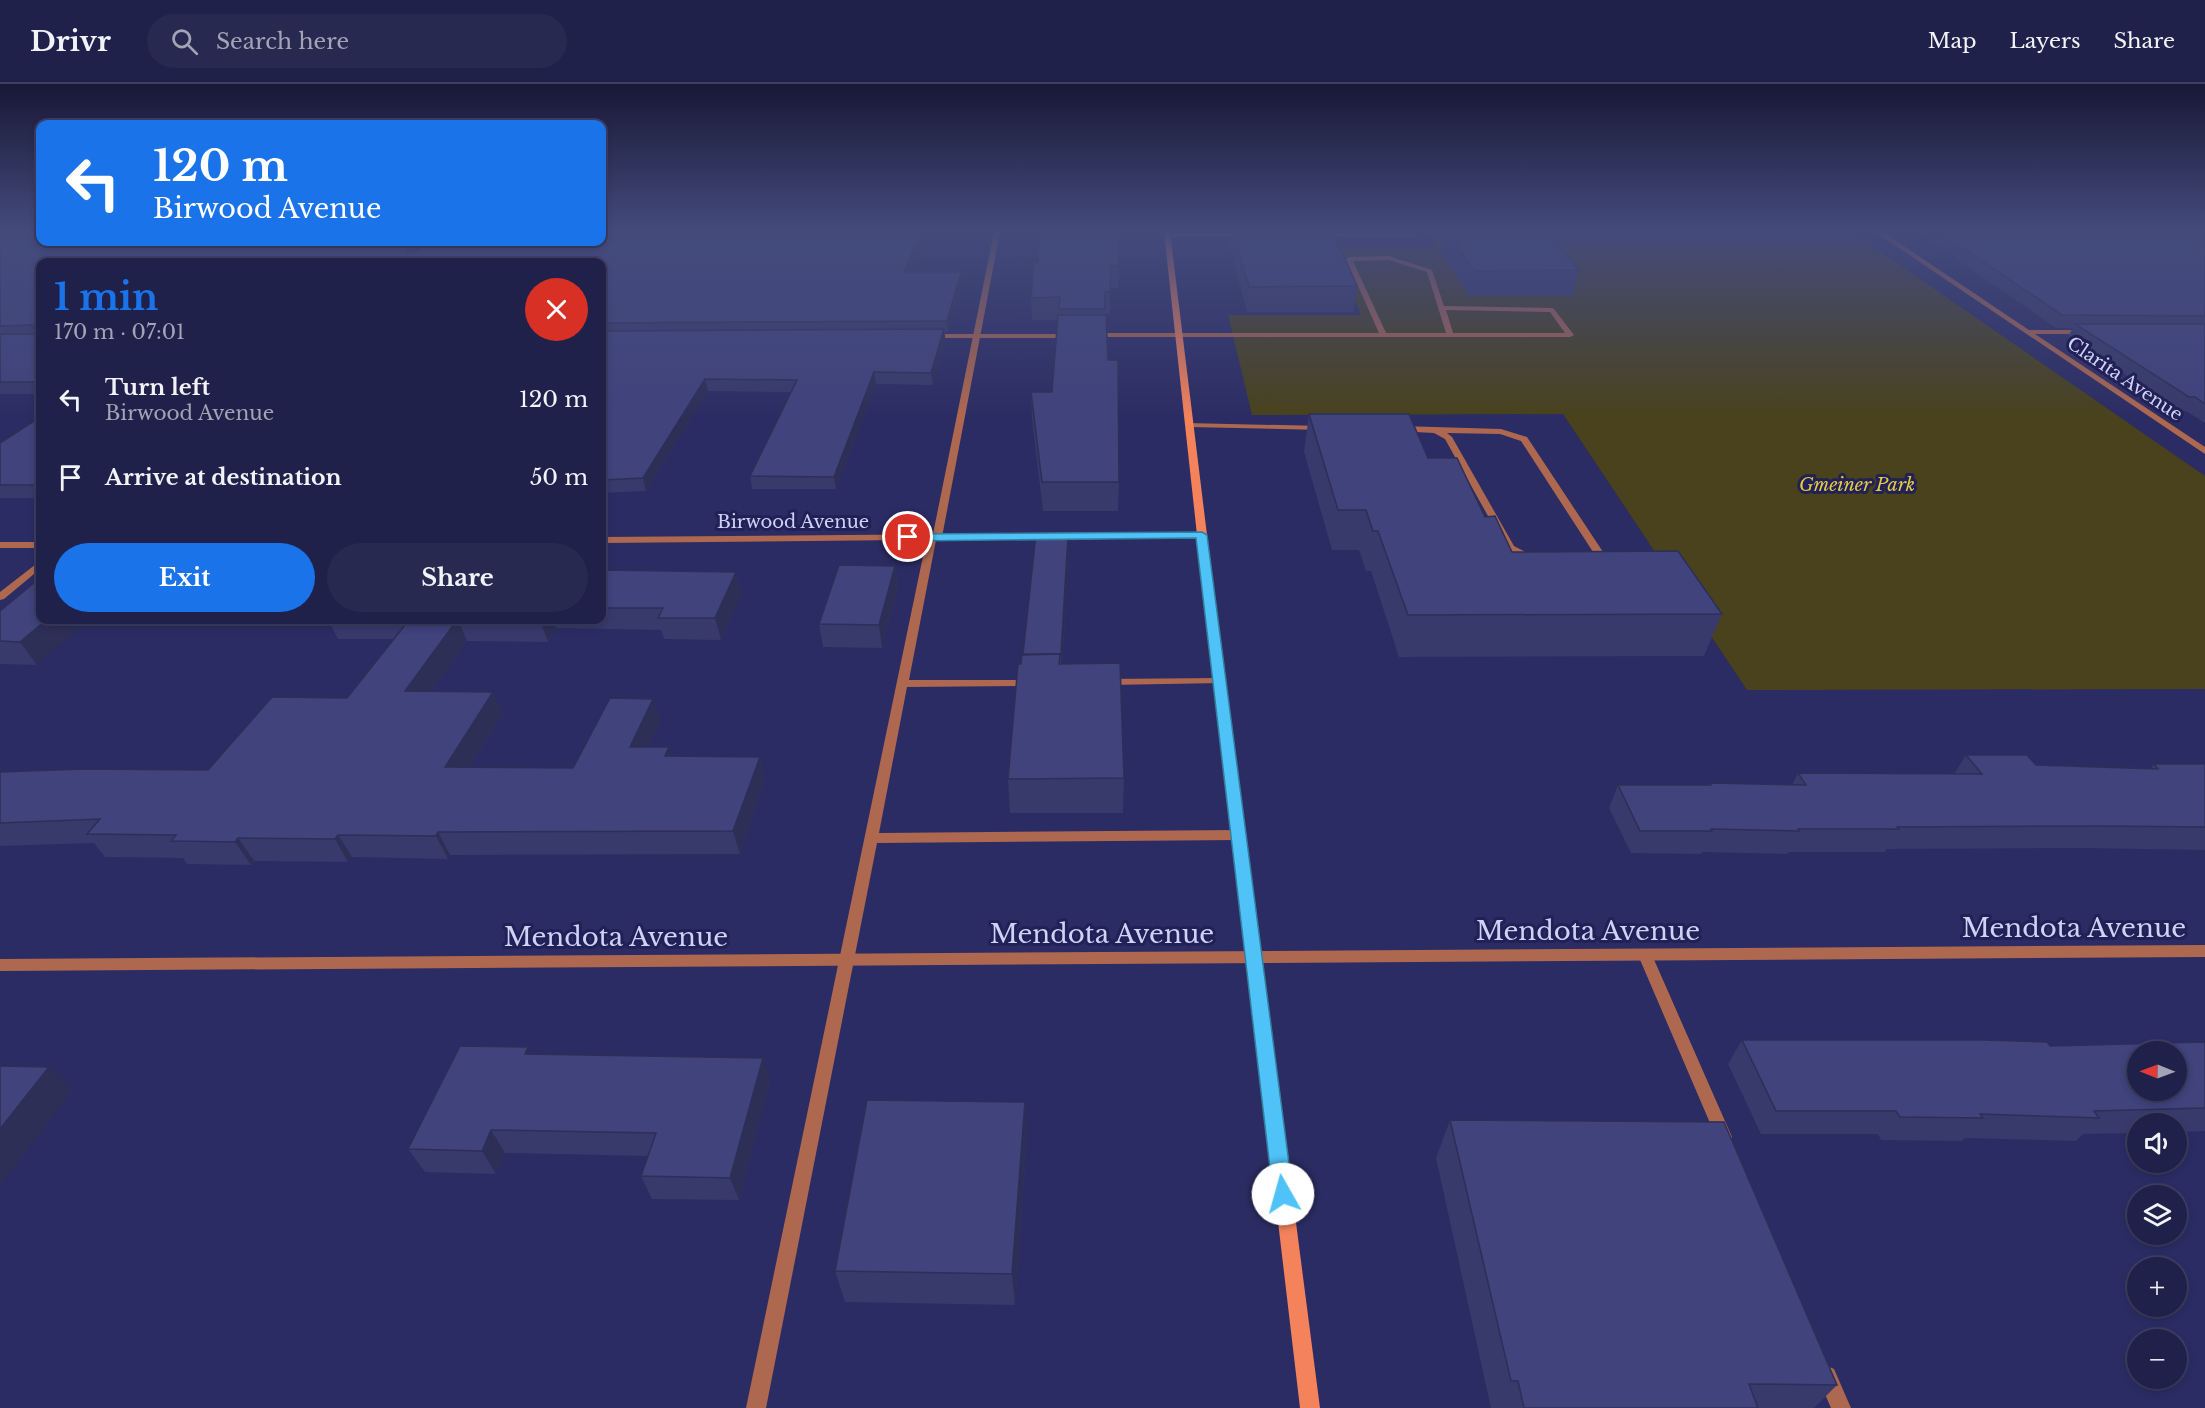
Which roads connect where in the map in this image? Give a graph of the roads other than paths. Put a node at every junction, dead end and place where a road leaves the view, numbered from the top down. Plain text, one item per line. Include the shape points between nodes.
1 (985, 294) edge
2 (1174, 294) edge
3 (1365, 294) edge
4 (1437, 294) edge
5 (1971, 294) edge
6 (1441, 308) junction
7 (2028, 332) junction
8 (2099, 332) edge
9 (1383, 334) junction
10 (1450, 334) junction
11 (1178, 335) junction
12 (919, 336) edge
13 (977, 336) junction
14 (1189, 425) junction
15 (1336, 428) edge
16 (1391, 429) edge
17 (1436, 430) junction
18 (2205, 451) edge
19 (1202, 535) junction
20 (934, 537) junction
21 (606, 540) edge
22 (0, 545) edge
23 (36, 545) edge
24 (1539, 562) edge
25 (1584, 564) edge
26 (36, 567) edge
27 (0, 597) edge
28 (1219, 681) junction
29 (1045, 682) edge
30 (1093, 682) edge
31 (903, 684) junction
32 (1239, 835) junction
33 (871, 838) junction
34 (2205, 951) edge
35 (1645, 955) junction
36 (1253, 957) junction
37 (846, 959) junction
38 (0, 965) edge
39 (1729, 1150) edge
40 (1822, 1365) edge
41 (756, 1408) edge
42 (1310, 1408) edge
43 (1841, 1408) edge

1 - 13 street
2 - 11 main road
3 - 9 street
4 - 6 street
5 - 7 street, Clarita Avenue
6 - 10 street
6 - 10 street via 1551,310 1570,335
7 - 8 street
7 - 18 street, Clarita Avenue
9 - 10 street
9 - 11 street
11 - 13 street
11 - 14 main road
12 - 13 street
13 - 20 street
14 - 15 street
14 - 19 main road
16 - 17 street
17 - 24 street via 1448,437 1510,548
17 - 25 street via 1501,432 1524,439 1600,555 1595,565
19 - 20 street, Birwood Avenue
19 - 28 main road
20 - 21 street, Birwood Avenue
20 - 31 street
22 - 23 street
26 - 27 street
28 - 30 street
28 - 32 main road
29 - 31 street
31 - 33 street
32 - 33 street
32 - 36 main road
33 - 37 street
34 - 35 street, Mendota Avenue
35 - 36 street, Mendota Avenue
35 - 39 street
36 - 37 street, Mendota Avenue
36 - 42 main road
37 - 38 street, Mendota Avenue
37 - 41 street
40 - 43 street

